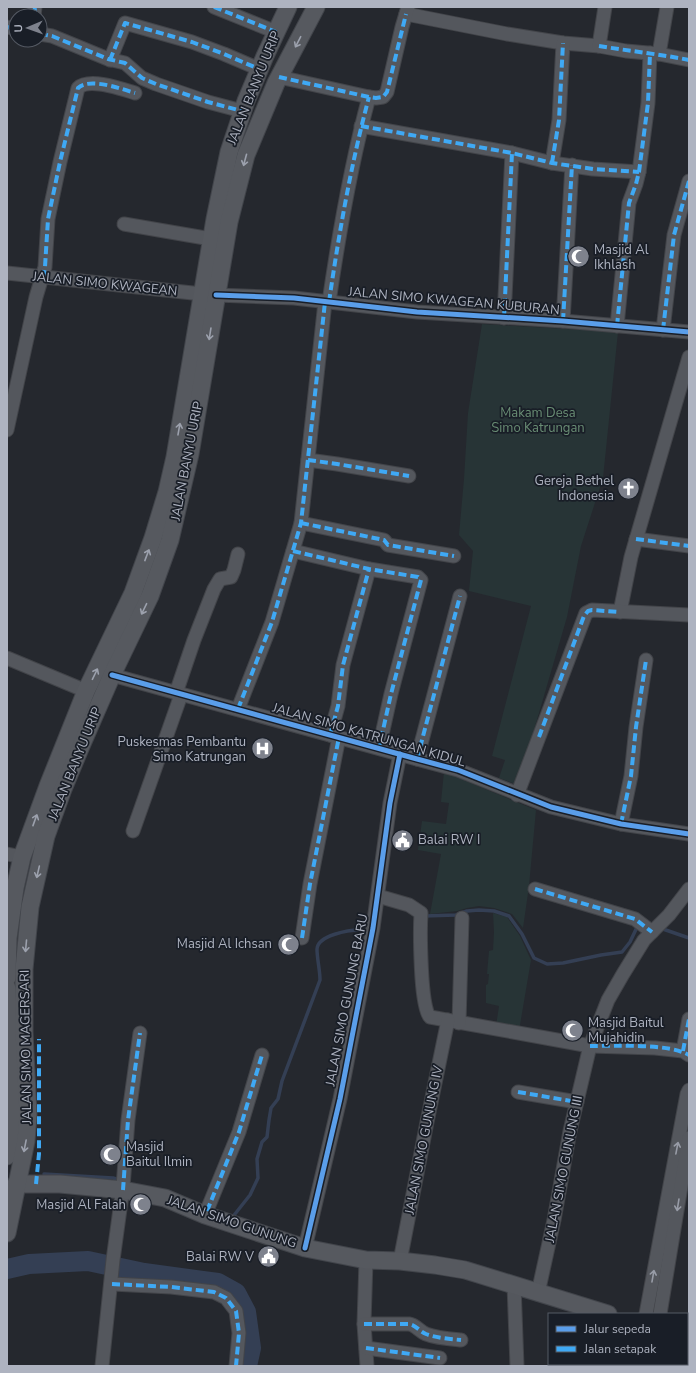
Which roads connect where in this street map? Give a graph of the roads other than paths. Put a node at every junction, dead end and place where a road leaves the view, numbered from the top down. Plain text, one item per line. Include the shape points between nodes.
1 (214, 7) edge
2 (288, 7) edge
3 (316, 7) edge
4 (605, 7) edge
5 (667, 7) edge
6 (407, 11) edge
7 (276, 32) junction
8 (48, 35) edge
9 (562, 43) junction
10 (599, 46) junction
11 (655, 54) junction
12 (110, 60) junction
13 (689, 60) edge
14 (259, 69) junction
15 (280, 77) junction
16 (135, 94) dead end
17 (369, 97) junction
18 (242, 111) junction
19 (361, 126) junction
20 (512, 153) junction
21 (552, 163) junction
22 (572, 165) junction
23 (639, 172) junction
24 (689, 181) edge
25 (686, 195) edge
26 (124, 224) dead end
27 (212, 239) junction
28 (7, 273) edge
29 (43, 278) junction
30 (216, 295) junction
31 (327, 302) junction
32 (504, 318) junction
33 (563, 321) junction
34 (617, 326) junction
35 (663, 330) junction
36 (689, 332) edge
37 (689, 357) edge
38 (7, 430) edge
39 (308, 460) junction
40 (409, 476) dead end
41 (176, 488) junction
42 (301, 523) junction
43 (636, 539) junction
44 (689, 546) edge
45 (294, 551) junction
46 (238, 554) dead end
47 (454, 556) dead end
48 (369, 568) junction
49 (460, 596) dead end
50 (620, 612) junction
51 (689, 615) edge
52 (7, 658) edge
53 (646, 660) dead end
54 (112, 675) junction
55 (86, 691) junction
56 (179, 694) junction
57 (238, 709) junction
58 (334, 736) junction
59 (379, 748) junction
60 (400, 754) junction
61 (417, 759) junction
62 (517, 794) junction
63 (621, 824) junction
64 (133, 831) dead end
65 (689, 834) edge
66 (15, 855) edge
67 (535, 888) dead end
68 (689, 889) edge
69 (377, 902) junction
70 (30, 908) joint
71 (462, 918) dead end
72 (650, 927) junction
73 (302, 938) dead end
74 (7, 978) edge
75 (7, 988) edge
76 (689, 1019) edge
77 (454, 1021) junction
78 (140, 1033) dead end
79 (590, 1046) junction
80 (686, 1053) edge
81 (262, 1055) dead end
82 (518, 1092) dead end
83 (688, 1093) edge
84 (577, 1102) junction
85 (689, 1138) edge
86 (7, 1156) edge
87 (123, 1183) junction
88 (22, 1184) junction
89 (207, 1211) junction
90 (7, 1233) edge
91 (306, 1248) junction
92 (366, 1260) junction
93 (400, 1261) junction
94 (112, 1279) junction
95 (514, 1285) junction
96 (538, 1293) junction
97 (605, 1313) edge
98 (646, 1313) edge
99 (660, 1313) edge
100 (364, 1324) junction
101 (461, 1340) dead end
102 (366, 1348) junction
103 (440, 1358) dead end
104 (102, 1366) edge
105 (236, 1366) edge
106 (367, 1366) edge
107 (517, 1366) edge

1 - 7 street
2 - 7 main road, JALAN BANYU URIP
3 -> 15 main road, JALAN BANYU URIP
4 - 10 street
5 - 11 street
6 - 9 street via 507,34
6 - 17 street via 386,94 383,97
7 - 14 main road, JALAN BANYU URIP
8 - 12 street
9 - 10 street
9 - 21 street via 559,120
10 - 11 street
11 - 13 street
11 - 23 street
12 - 14 street via 125,23 192,42
12 - 18 street via 128,65 142,78 156,84
14 - 18 main road, JALAN BANYU URIP
15 - 17 street
15 -> 30 main road, JALAN BANYU URIP via 246,155 229,222
16 - 29 street via 106,85 86,84 78,88 48,219
17 - 19 street
18 - 27 main road, JALAN BANYU URIP via 229,152
19 - 20 street
19 - 31 street
20 - 21 street
20 - 32 street
21 - 22 street
22 - 23 street
22 - 33 street
23 - 34 street via 629,203
24 - 25 street
25 - 35 street via 674,235
26 - 27 street
27 - 30 main road, JALAN BANYU URIP
28 - 29 street, JALAN SIMO KWAGEAN
29 - 30 street, JALAN SIMO KWAGEAN
29 - 38 street via 36,297
30 - 31 street, JALAN SIMO KWAGEAN KUBURAN
30 - 41 main road, JALAN BANYU URIP
31 - 32 street, JALAN SIMO KWAGEAN KUBURAN
31 - 39 street
32 - 33 street, JALAN SIMO KWAGEAN KUBURAN
33 - 34 street, JALAN SIMO KWAGEAN KUBURAN
34 - 35 street, JALAN SIMO KWAGEAN KUBURAN
35 - 36 street, JALAN SIMO KWAGEAN KUBURAN
37 - 43 street
39 - 40 street
39 - 42 street
41 -> 54 main road, JALAN BANYU URIP via 170,540 150,596
55 -> 41 main road, JALAN BANYU URIP via 132,593
42 - 45 street
42 - 47 street via 384,540 388,545
43 - 44 street
43 - 50 street
45 - 48 street
45 - 57 street via 272,622
46 - 56 street via 231,577 220,579 214,589 194,640
48 - 58 street via 343,665
48 - 59 street via 418,577 421,580
49 - 61 street
50 - 51 street
50 - 62 street via 592,610 584,616
52 - 55 street
53 - 63 street via 631,776
54 - 56 street, JALAN SIMO KATRUNGAN KIDUL
54 -> 70 main road, JALAN BANYU URIP via 63,789 46,836
66 -> 55 main road, JALAN BANYU URIP via 48,786
56 - 57 street, JALAN SIMO KATRUNGAN KIDUL
56 - 64 street
57 - 58 street, JALAN SIMO KATRUNGAN KIDUL
58 - 59 street, JALAN SIMO KATRUNGAN KIDUL
58 - 73 street
59 - 60 street, JALAN SIMO KATRUNGAN KIDUL
60 - 61 street, JALAN SIMO KATRUNGAN KIDUL
60 - 69 street, JALAN SIMO GUNUNG BARU via 390,803
61 - 62 street, JALAN SIMO KATRUNGAN KIDUL via 458,770
62 - 63 street, JALAN SIMO KATRUNGAN KIDUL via 551,807
63 - 65 street, JALAN SIMO KATRUNGAN KIDUL
66 - 74 main road, JALAN SIMO MAGERSARI via 15,888 8,938
67 - 72 street via 612,912
68 - 72 street, JALAN SIMO GUNUNG III via 669,915
69 - 77 street via 409,905 420,915 422,984 426,1012 430,1017
69 - 91 street, JALAN SIMO GUNUNG BARU via 340,1099
70 -> 88 main road, JALAN SIMO MAGERSARI via 24,970 28,1115
71 - 77 street, JALAN SIMO GUNUNG IV
72 - 79 street, JALAN SIMO GUNUNG III via 612,994
75 - 86 main road, JALAN SIMO MAGERSARI via 13,1100 12,1129
76 - 80 street
77 - 79 street
77 - 93 street, JALAN SIMO GUNUNG IV via 427,1122
78 - 87 street via 128,1120
79 - 80 street via 656,1048
79 - 84 street, JALAN SIMO GUNUNG III
81 - 89 street via 239,1132
82 - 84 street
98 -> 83 street
84 - 96 street, JALAN SIMO GUNUNG III
85 -> 99 street
87 - 88 main road, JALAN SIMO GUNUNG
87 - 89 main road, JALAN SIMO GUNUNG
87 - 94 street
88 - 90 main road, JALAN SIMO MAGERSARI
89 - 91 main road, JALAN SIMO GUNUNG
91 - 92 main road, JALAN SIMO GUNUNG
92 - 93 main road, JALAN SIMO GUNUNG
92 - 100 street
93 - 95 main road, JALAN SIMO GUNUNG via 465,1270
94 - 104 street
94 - 105 street via 214,1292 226,1298 236,1311 239,1333
95 - 96 main road, JALAN SIMO GUNUNG
95 - 107 street
96 - 97 main road, JALAN SIMO GUNUNG
100 - 101 street via 409,1324 428,1335
100 - 102 street
102 - 103 street
102 - 106 street

